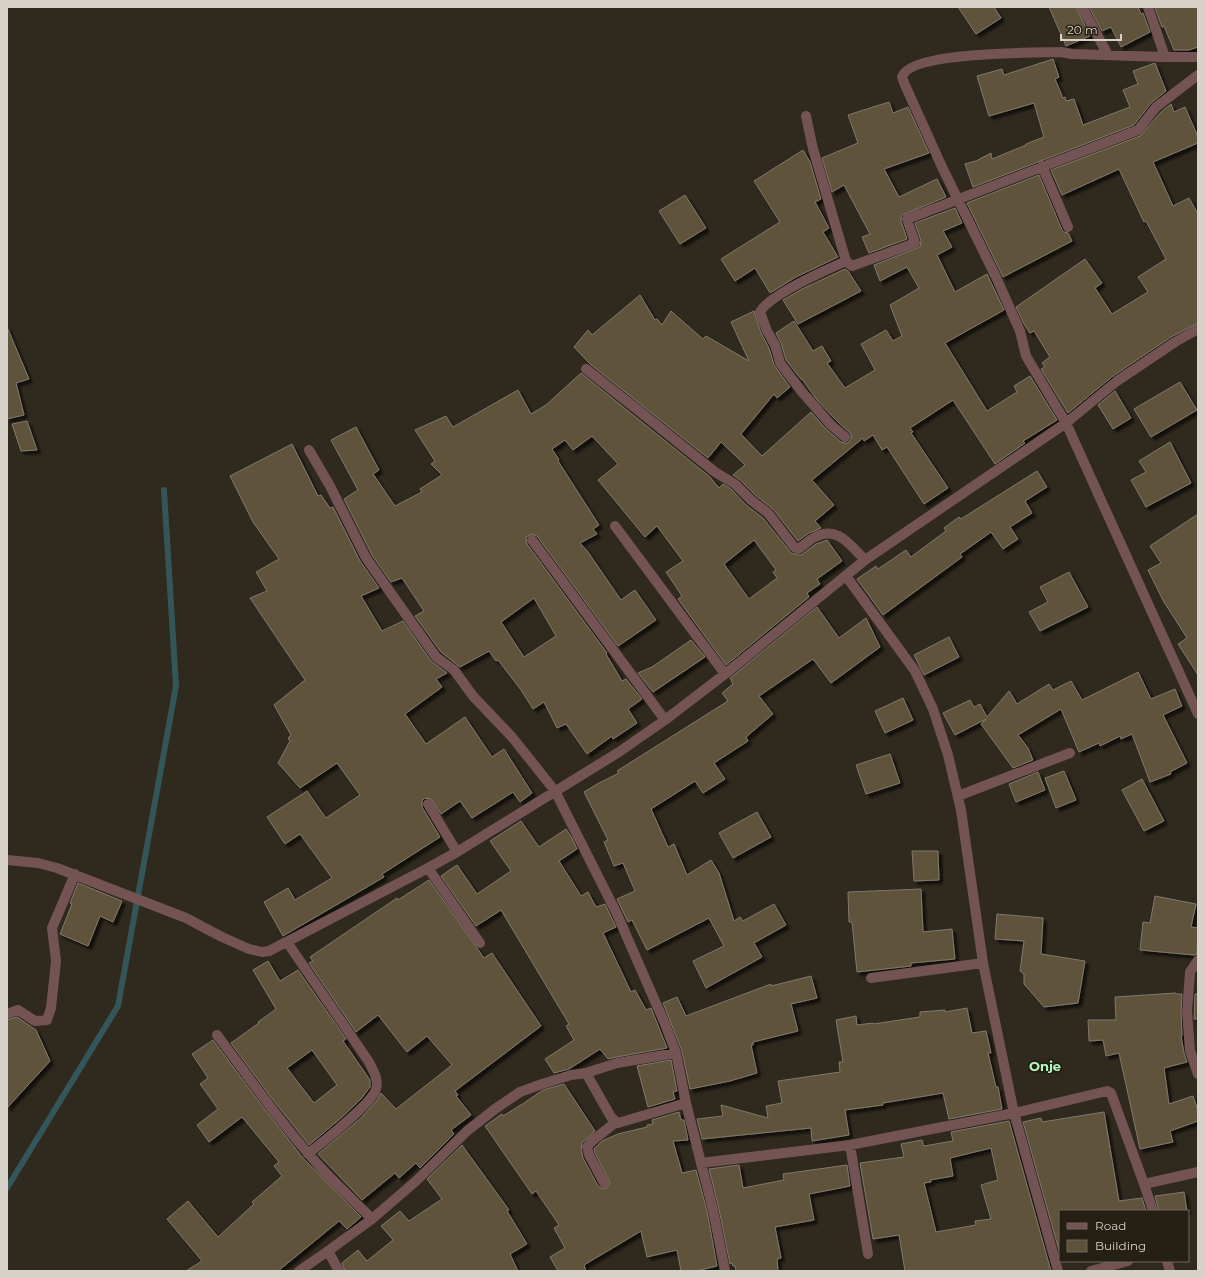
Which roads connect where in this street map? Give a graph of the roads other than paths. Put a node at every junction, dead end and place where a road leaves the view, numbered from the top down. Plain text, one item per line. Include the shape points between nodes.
1 (1082, 7) edge
2 (1148, 7) edge
3 (1108, 55) junction
4 (1165, 57) junction
5 (1198, 57) edge
6 (1198, 75) edge
7 (806, 116) dead end
8 (1042, 166) junction
9 (957, 199) junction
10 (1068, 227) dead end
11 (846, 261) junction
12 (1198, 329) edge
13 (586, 369) dead end
14 (1066, 423) junction
15 (845, 437) dead end
16 (310, 450) dead end
17 (614, 526) dead end
18 (532, 540) dead end
19 (866, 560) junction
20 (846, 576) junction
21 (725, 674) junction
22 (1198, 714) edge
23 (665, 720) junction
24 (1070, 753) dead end
25 (555, 792) junction
26 (958, 796) junction
27 (428, 804) dead end
28 (457, 852) junction
29 (7, 860) edge
30 (428, 868) junction
31 (75, 874) junction
32 (287, 942) junction
33 (480, 943) dead end
34 (1198, 960) edge
35 (983, 963) junction
36 (871, 978) dead end
37 (7, 1014) edge
38 (217, 1035) dead end
39 (676, 1053) junction
40 (586, 1073) junction
41 (1198, 1074) edge
42 (686, 1103) junction
43 (1014, 1113) junction
44 (616, 1122) junction
45 (850, 1145) junction
46 (308, 1154) junction
47 (700, 1163) junction
48 (1198, 1172) edge
49 (604, 1183) dead end
50 (1144, 1184) junction
51 (1153, 1210) edge
52 (372, 1219) junction
53 (328, 1251) junction
54 (868, 1254) dead end
55 (1124, 1262) edge
56 (299, 1271) edge
57 (339, 1271) edge
58 (725, 1271) edge
59 (1058, 1271) edge
60 (1091, 1271) edge

1 - 3 street
2 - 4 street
3 - 4 street
3 - 9 street via 1061,52 972,54 921,63 905,71 902,77 905,85
4 - 5 street
6 - 8 street via 1156,107 1138,130
7 - 11 street via 812,149
8 - 9 street
8 - 10 street
9 - 11 street via 907,219 915,243 852,266
9 - 14 street via 1020,331 1026,356
11 - 15 street via 769,301 760,312 775,345 780,364 831,425
12 - 14 street via 1116,381
13 - 19 street via 714,472 735,484 768,513 798,550 813,538 831,533 844,539
14 - 19 street
14 - 22 street
16 - 25 street via 366,558 436,657 454,670
17 - 21 street
18 - 23 street
19 - 20 street
20 - 21 street
20 - 26 street via 915,671 935,716
21 - 23 street
23 - 25 street
24 - 26 street
25 - 28 street
25 - 39 street via 616,912
26 - 35 street
27 - 28 street
28 - 30 street
29 - 31 street via 38,863
30 - 32 street
30 - 33 street
31 - 32 street via 186,918 258,952 266,952
31 - 37 street via 52,928 56,961 51,1008 47,1020 35,1021 18,1010
32 - 46 street via 369,1062 377,1084 373,1095 359,1110
34 - 41 street via 1190,972 1188,1012 1190,1051
35 - 36 street
35 - 43 street
38 - 46 street
39 - 40 street via 617,1063
39 - 42 street
40 - 44 street
40 - 52 street via 571,1075 520,1092 495,1109 467,1131 416,1181
42 - 44 street
42 - 47 street
43 - 45 street
43 - 50 street via 1107,1091 1111,1093
43 - 59 street
44 - 49 street via 587,1147
45 - 47 street
45 - 54 street
46 - 52 street
47 - 58 street via 713,1210
48 - 50 street
50 - 51 street
52 - 53 street
53 - 56 street
53 - 57 street
55 - 60 street

